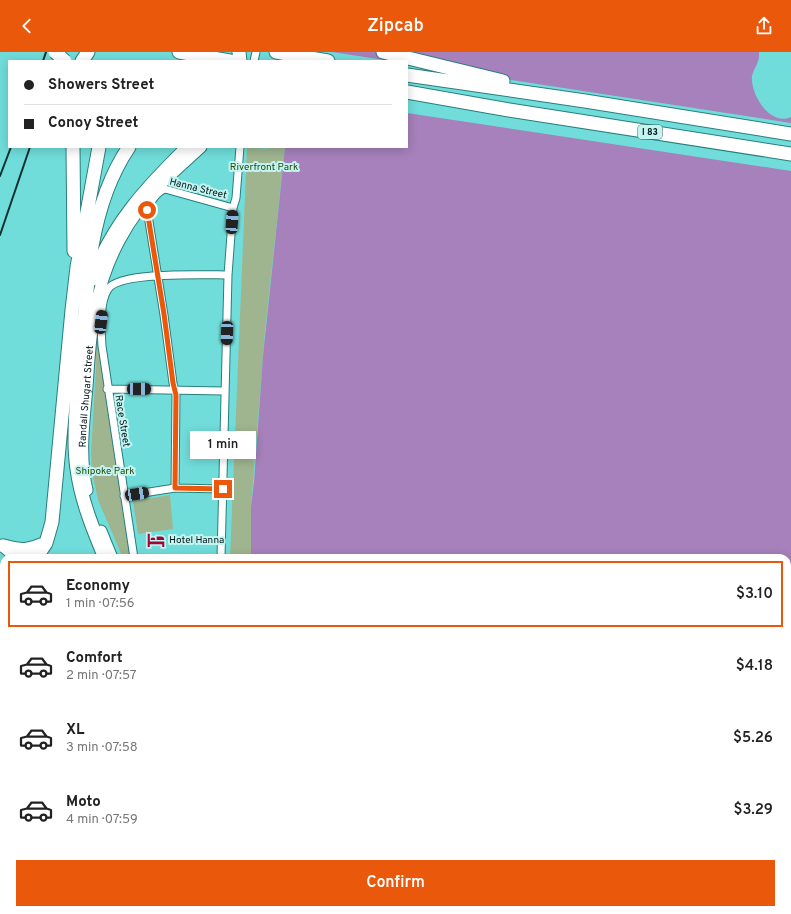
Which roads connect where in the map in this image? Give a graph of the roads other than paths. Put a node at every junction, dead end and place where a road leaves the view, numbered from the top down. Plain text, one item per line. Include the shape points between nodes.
1 (55, 52) edge
2 (179, 52) edge
3 (276, 52) edge
4 (383, 52) edge
5 (64, 60) edge
6 (224, 60) edge
7 (322, 60) edge
8 (408, 74) edge
9 (408, 92) edge
10 (408, 99) edge
11 (585, 101) junction
12 (509, 110) junction
13 (791, 134) edge
14 (73, 148) edge
15 (98, 148) edge
16 (128, 148) edge
17 (187, 148) edge
18 (201, 148) edge
19 (240, 150) edge
20 (791, 154) edge
21 (233, 208) junction
22 (157, 275) junction
23 (228, 275) junction
24 (87, 298) junction
25 (72, 310) junction
26 (108, 389) junction
27 (174, 389) junction
28 (225, 391) junction
29 (175, 488) junction
30 (223, 489) junction
31 (124, 496) junction
32 (46, 542) junction
33 (2, 544) edge
34 (12, 554) edge
35 (38, 554) edge
36 (103, 554) edge
37 (110, 554) edge
38 (133, 554) edge
39 (221, 554) edge

1 - 5 highway, bridge
2 - 6 highway
3 - 7 highway
4 - 11 highway
8 - 11 highway, I 83
9 - 12 highway, I 83
10 - 12 highway
11 - 13 highway, I 83
12 - 20 highway, I 83
14 - 25 highway
15 - 25 highway
16 - 24 highway via 109,184 102,206 92,244
17 - 24 highway via 134,204 106,247
18 - 37 main road, Randall Shugart Street via 160,184 134,216 117,244 98,295 93,320 83,456 89,499
19 - 21 street
21 - 22 street, Hanna Street via 165,189 158,193 147,210
21 - 23 street
22 - 23 street
22 - 26 street, Race Street via 122,280 109,287 104,296 102,346
22 - 27 street
23 - 28 street
24 - 36 highway via 74,443 82,497
25 - 32 highway via 52,522
26 - 27 street
26 - 31 street, Race Street
27 - 28 street
27 - 29 street
28 - 30 street
29 - 30 street
29 - 31 street
30 - 39 street
31 - 38 street, Race Street
32 - 33 highway via 33,549 21,551
32 - 35 highway
33 - 34 main road

